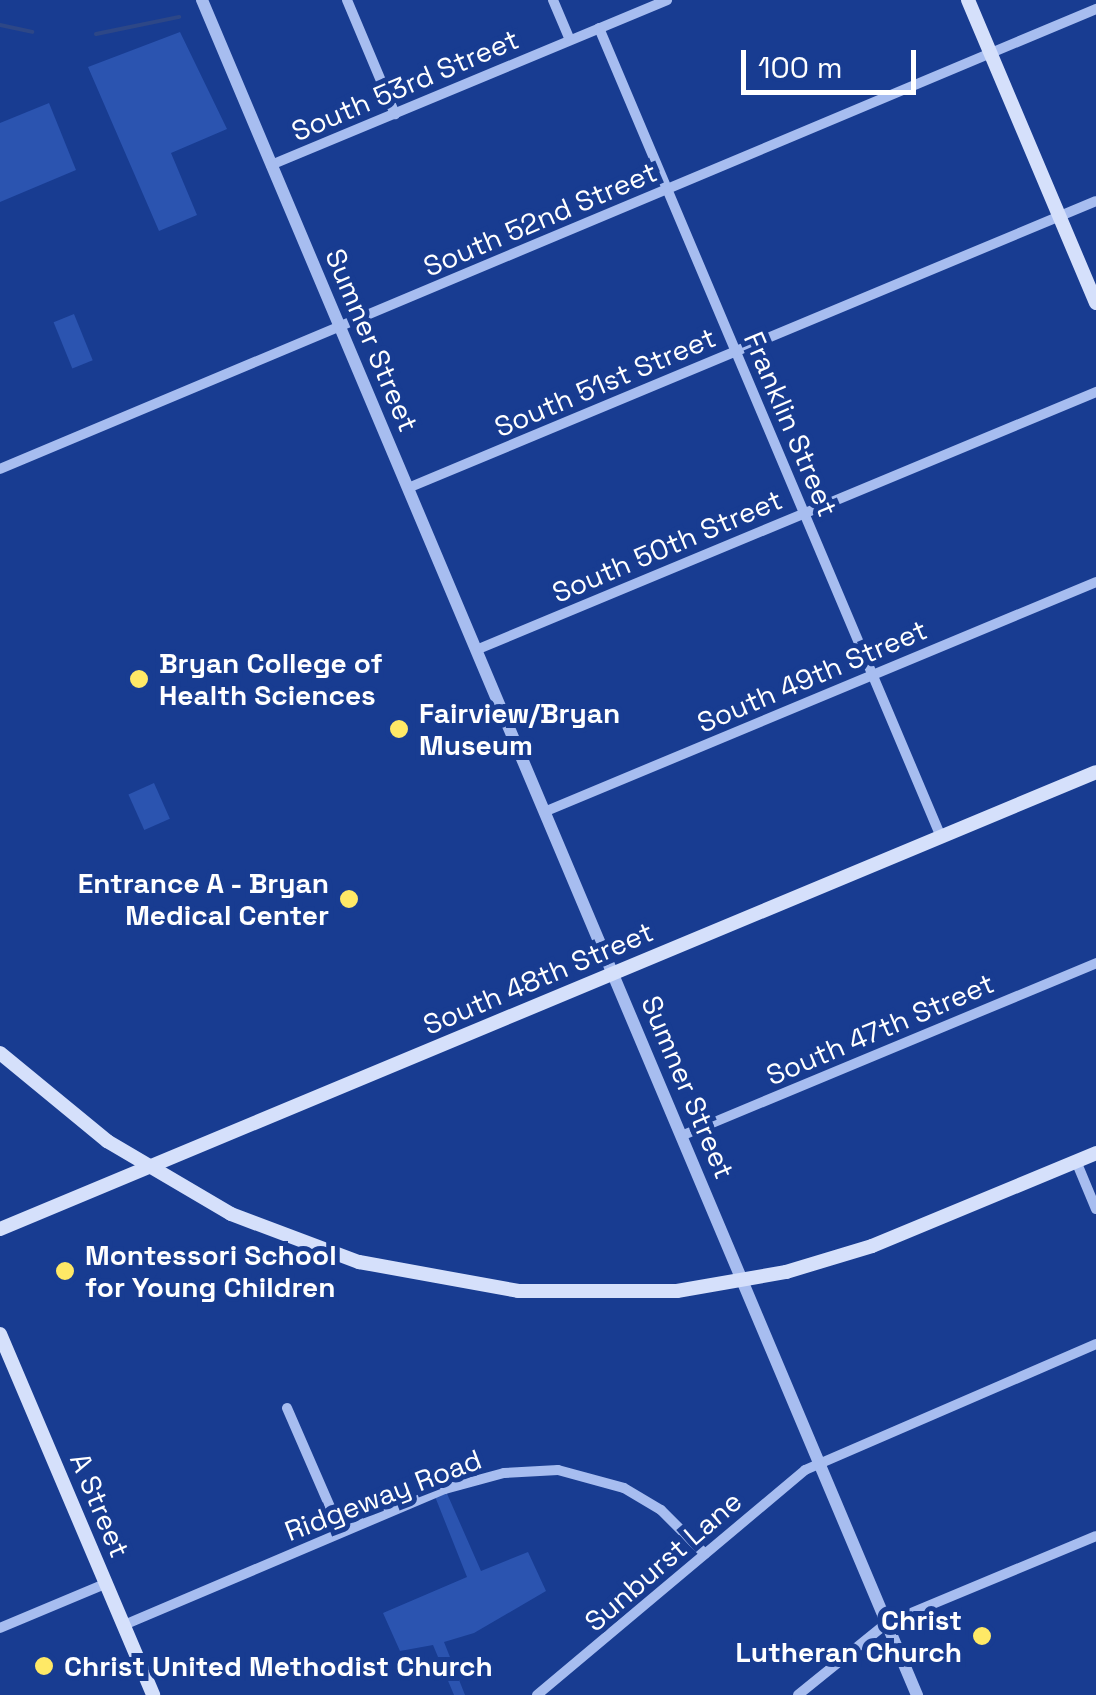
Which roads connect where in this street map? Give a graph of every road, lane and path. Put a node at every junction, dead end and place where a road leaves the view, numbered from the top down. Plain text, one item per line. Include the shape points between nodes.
1 (202, 0) edge
2 (347, 0) edge
3 (553, 0) edge
4 (668, 0) edge
5 (968, 0) edge
6 (1096, 10) edge
7 (599, 28) junction
8 (570, 40) junction
9 (992, 55) junction
10 (394, 114) junction
11 (272, 165) junction
12 (668, 190) junction
13 (1096, 201) edge
14 (1060, 216) junction
15 (1096, 302) edge
16 (340, 327) junction
17 (736, 352) junction
18 (1096, 392) edge
19 (0, 468) edge
20 (408, 488) junction
21 (804, 513) junction
22 (1096, 582) edge
23 (476, 650) junction
24 (872, 675) junction
25 (1096, 772) edge
26 (544, 812) junction
27 (941, 837) junction
28 (1096, 963) edge
29 (613, 974) junction
30 (0, 1053) edge
31 (682, 1136) junction
32 (1096, 1153) edge
33 (1076, 1162) junction
34 (147, 1168) junction
35 (1096, 1209) edge
36 (0, 1230) edge
37 (742, 1281) junction
38 (0, 1334) edge
39 (1096, 1344) edge
40 (287, 1408) dead end
41 (819, 1461) junction
42 (342, 1532) junction
43 (1096, 1536) edge
44 (705, 1554) junction
45 (106, 1583) junction
46 (887, 1624) junction
47 (124, 1626) junction
48 (0, 1628) edge
49 (153, 1695) edge
50 (537, 1695) edge
51 (798, 1695) edge
52 (918, 1695) edge

1 - 11 street, Sumner Street
2 - 10 street
3 - 8 street
4 - 7 street, South 53rd Street
5 - 9 main road
6 - 9 street, South 52nd Street
7 - 8 street, South 53rd Street
7 - 12 street, Franklin Street
8 - 10 street, South 53rd Street
9 - 12 street, South 52nd Street
9 - 14 main road
10 - 11 street, South 53rd Street
11 - 16 street, Sumner Street
12 - 16 street, South 52nd Street
12 - 17 street, Franklin Street
13 - 14 street, South 51st Street
14 - 15 main road
14 - 17 street, South 51st Street
16 - 19 street, South 52nd Street
16 - 20 street, Sumner Street
17 - 20 street, South 51st Street
17 - 21 street, Franklin Street
18 - 21 street, South 50th Street
20 - 23 street, Sumner Street
21 - 23 street, South 50th Street
21 - 24 street, Franklin Street
22 - 24 street, South 49th Street
23 - 26 street, Sumner Street
24 - 26 street, South 49th Street
24 - 27 street, Franklin Street
25 - 27 main road, South 48th Street
26 - 29 street, Sumner Street
27 - 29 main road, South 48th Street
28 - 31 street, South 47th Street
29 - 31 street, Sumner Street
29 - 34 main road, South 48th Street
30 - 34 main road
31 - 37 street, Sumner Street
32 - 33 main road
33 - 35 street
33 - 37 main road via 872,1246
34 - 36 main road, South 48th Street
34 - 37 main road via 274,1232 417,1276 592,1295
37 - 41 street, Sumner Street
38 - 45 main road, A Street
39 - 41 street, Sunburst Lane
40 - 42 street
41 - 44 street, Sunburst Lane
41 - 46 street, Sumner Street
42 - 44 street, Ridgeway Road via 472,1480 558,1470 644,1498
42 - 47 street, Ridgeway Road
43 - 46 street
44 - 50 street, Sunburst Lane
45 - 47 main road, A Street
45 - 48 street
46 - 51 street
46 - 52 street, Sumner Street
47 - 49 main road, A Street

